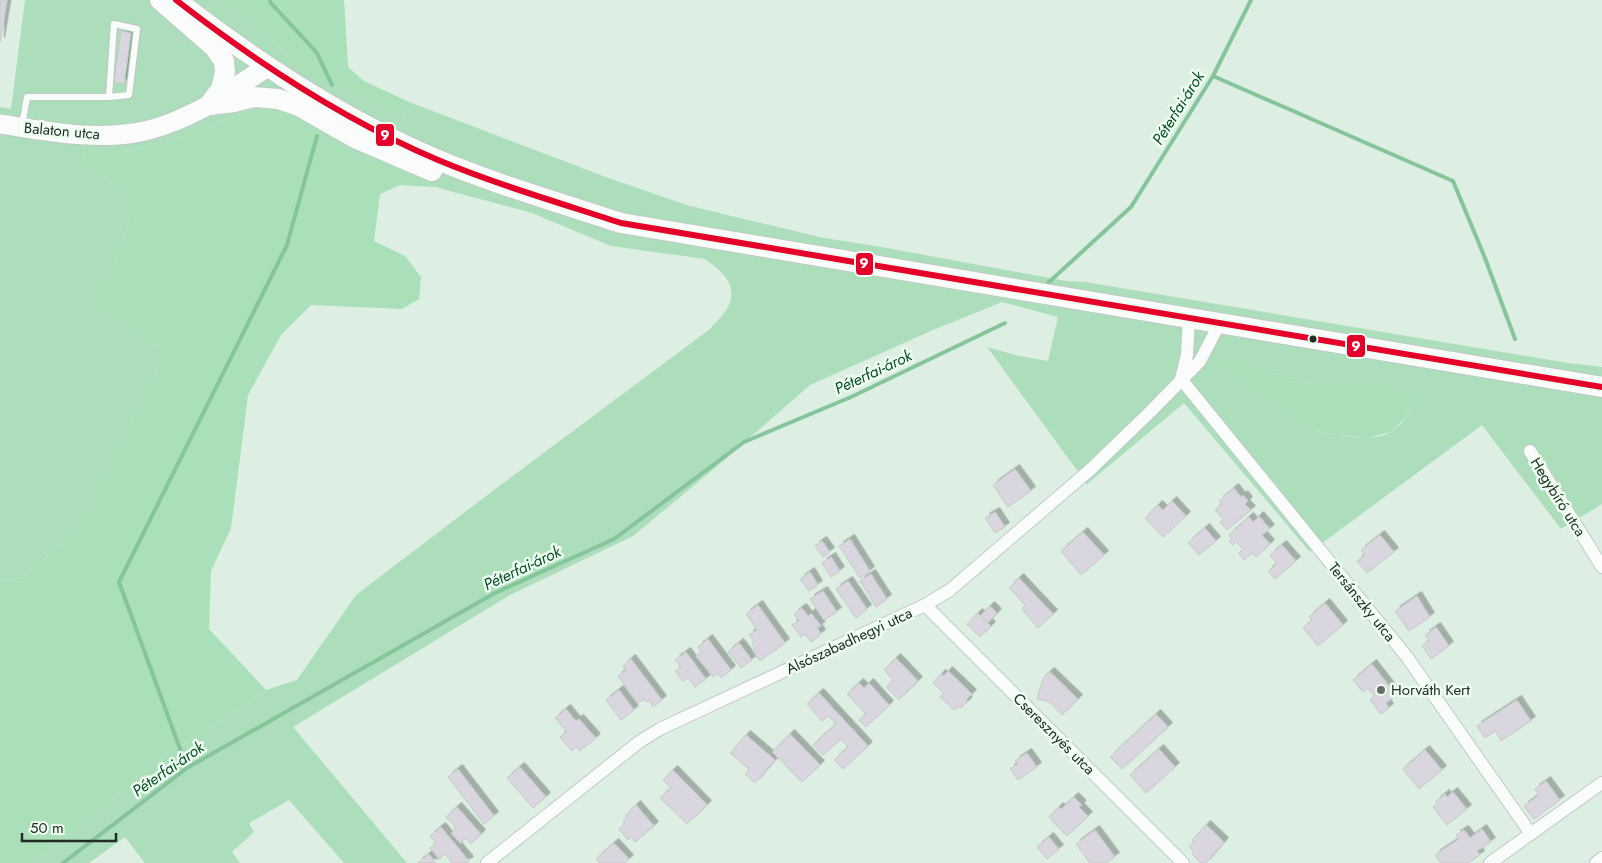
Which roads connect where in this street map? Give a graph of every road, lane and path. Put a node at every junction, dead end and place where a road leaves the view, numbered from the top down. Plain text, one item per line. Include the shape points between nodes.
1 (160, 0) edge
2 (176, 0) edge
3 (267, 67) junction
4 (109, 97) junction
5 (209, 105) junction
6 (0, 124) edge
7 (21, 127) junction
8 (495, 183) junction
9 (1189, 318) junction
10 (1220, 323) junction
11 (1181, 379) junction
12 (1602, 387) edge
13 (1530, 451) dead end
14 (1602, 567) edge
15 (925, 605) junction
16 (1602, 783) edge
17 (1531, 834) junction
18 (1602, 858) edge
19 (488, 863) edge
20 (1183, 863) edge
21 (1490, 863) edge
22 (1596, 863) edge

1 - 5 main road via 214,46 224,60 221,89
2 - 3 main road
3 - 5 main road
3 - 8 main road via 398,141
4 - 4 lane via 114,24 137,29 129,95
4 - 7 lane via 27,97
5 - 7 street, Balaton utca via 163,126 134,133 78,135
5 - 8 main road via 253,96 278,99 299,106 355,138 444,176
6 - 7 street, Balaton utca
8 - 9 main road via 621,223
9 - 10 main road
9 - 11 street, Alsószabadhegyi utca via 1187,355
10 - 11 street, Alsószabadhegyi utca via 1200,361
10 - 12 main road
11 - 15 street, Alsószabadhegyi utca via 1091,469 950,590
11 - 17 street, Tersánszky utca via 1406,657
13 - 14 street, Hegybíró utca
15 - 19 street, Alsószabadhegyi utca via 660,729 639,742
15 - 20 street, Cseresznyés utca
16 - 17 street
17 - 21 street
18 - 22 street

